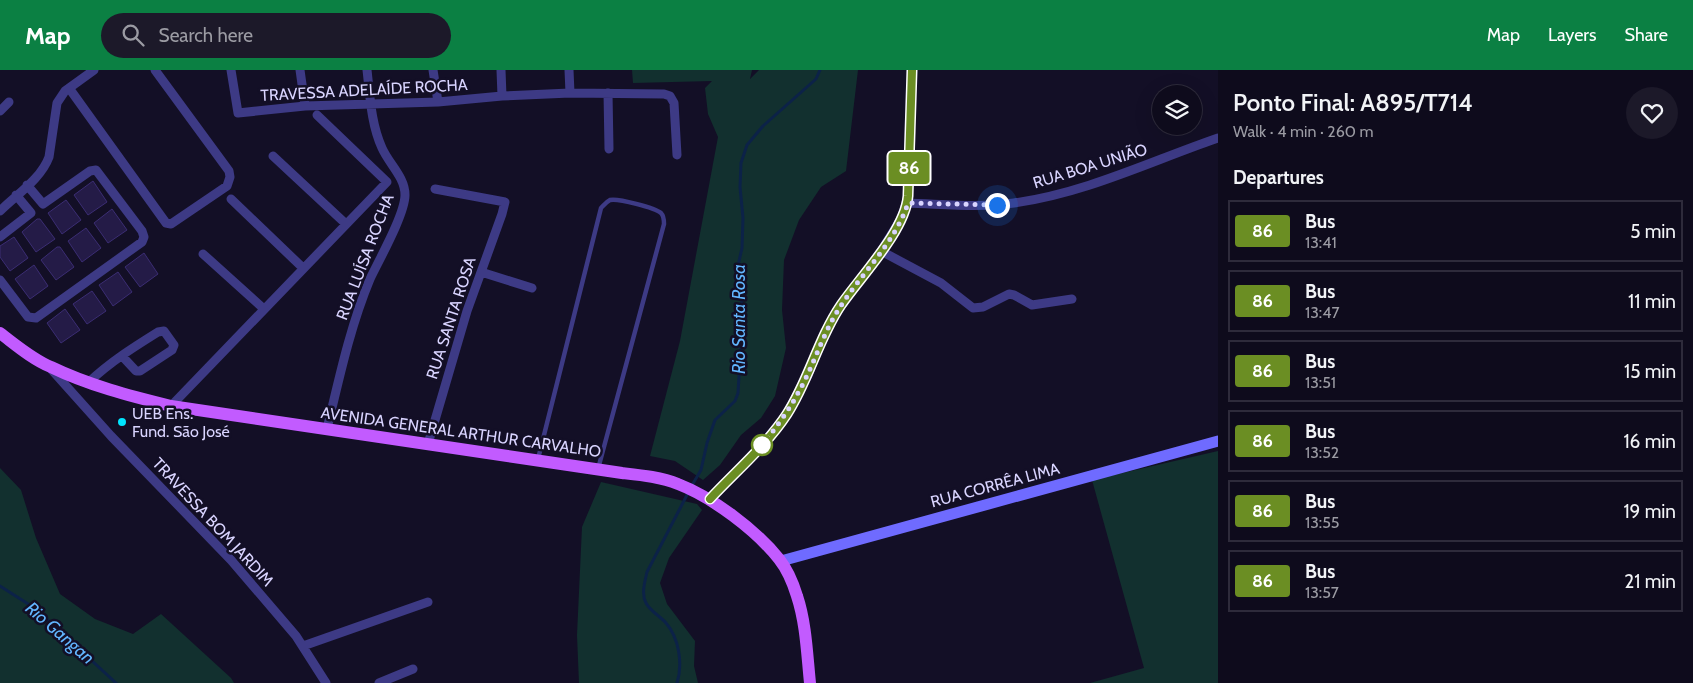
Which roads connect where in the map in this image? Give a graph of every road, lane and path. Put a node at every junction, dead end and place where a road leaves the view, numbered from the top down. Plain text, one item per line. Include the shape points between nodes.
1 (94, 70) edge
2 (156, 70) edge
3 (231, 70) edge
4 (300, 70) edge
5 (367, 70) edge
6 (433, 70) edge
7 (501, 70) edge
8 (569, 70) edge
9 (912, 70) edge
10 (69, 88) junction
11 (570, 93) junction
12 (608, 93) junction
13 (502, 96) junction
14 (9, 102) dead end
15 (438, 102) junction
16 (370, 104) junction
17 (305, 106) junction
18 (0, 112) edge
19 (317, 115) dead end
20 (1218, 138) edge
21 (609, 150) dead end
22 (677, 155) dead end
23 (274, 156) dead end
24 (27, 185) junction
25 (435, 189) dead end
26 (16, 195) junction
27 (231, 199) dead end
28 (908, 203) junction
29 (43, 204) junction
30 (0, 210) edge
31 (31, 214) junction
32 (346, 224) junction
33 (0, 237) edge
34 (881, 251) junction
35 (203, 254) dead end
36 (303, 268) junction
37 (481, 272) junction
38 (0, 280) edge
39 (532, 288) dead end
40 (1072, 299) dead end
41 (264, 309) junction
42 (0, 333) edge
43 (122, 356) junction
44 (50, 367) junction
45 (89, 382) junction
46 (171, 406) junction
47 (327, 429) junction
48 (1218, 441) edge
49 (428, 444) junction
50 (537, 460) junction
51 (598, 469) junction
52 (705, 496) junction
53 (781, 561) junction
54 (428, 602) dead end
55 (303, 646) junction
56 (414, 669) dead end
57 (326, 683) edge
58 (379, 683) edge
59 (810, 683) edge

1 - 10 street
2 - 10 street via 229,171 230,177 227,186 171,224 166,223
3 - 17 street, TRAVESSA ADELAÍDE ROCHA via 238,113
4 - 17 street
5 - 16 street, RUA LUÍSA ROCHA
6 - 15 street
7 - 13 street
8 - 11 street
9 - 28 street
10 - 24 street via 56,103 47,163
11 - 12 street, TRAVESSA ADELAÍDE ROCHA
11 - 13 street, TRAVESSA ADELAÍDE ROCHA
12 - 21 street
12 - 22 street, TRAVESSA ADELAÍDE ROCHA via 670,96 675,108
13 - 15 street, TRAVESSA ADELAÍDE ROCHA
14 - 18 street
15 - 16 street, TRAVESSA ADELAÍDE ROCHA
16 - 17 street, TRAVESSA ADELAÍDE ROCHA
16 - 47 street, RUA LUÍSA ROCHA via 382,150 404,186 405,202 370,280 352,331
19 - 32 street via 387,182
20 - 28 street, RUA BOA UNIÃO via 1133,171 1036,199 997,205
23 - 32 street
24 - 26 street
24 - 29 street
25 - 37 street, RUA SANTA ROSA via 505,202
26 - 30 street
26 - 31 street
27 - 36 street
28 - 34 street via 897,228
29 - 31 street
29 - 38 street via 94,170 142,231 142,242 36,318 28,317
31 - 33 street
32 - 36 street
34 - 40 street via 941,283 973,308 983,307 1008,294 1032,305
34 - 52 street via 834,316 786,415 762,445
35 - 41 street
36 - 41 street
37 - 39 street
37 - 49 street, RUA SANTA ROSA
41 - 46 street
42 - 44 main road, AVENIDA GENERAL ARTHUR CARVALHO
43 - 43 street via 162,330 174,345 172,350 140,371 136,371
43 - 45 street
44 - 45 main road, AVENIDA GENERAL ARTHUR CARVALHO
44 - 55 street, TRAVESSA BOM JARDIM via 110,436 230,560
45 - 46 main road, AVENIDA GENERAL ARTHUR CARVALHO
46 - 47 main road, AVENIDA GENERAL ARTHUR CARVALHO
47 - 49 main road, AVENIDA GENERAL ARTHUR CARVALHO
48 - 53 street, RUA CORRÊA LIMA
49 - 50 main road, AVENIDA GENERAL ARTHUR CARVALHO
50 - 51 main road, AVENIDA GENERAL ARTHUR CARVALHO
50 - 51 lane via 601,208 611,200 619,200 658,211 664,224
51 - 52 main road, AVENIDA GENERAL ARTHUR CARVALHO via 652,477
52 - 53 main road, AVENIDA GENERAL ARTHUR CARVALHO via 766,544
53 - 59 main road, AVENIDA GENERAL ARTHUR CARVALHO via 791,579 802,614
54 - 55 street
55 - 57 street, TRAVESSA BOM JARDIM
56 - 58 street

